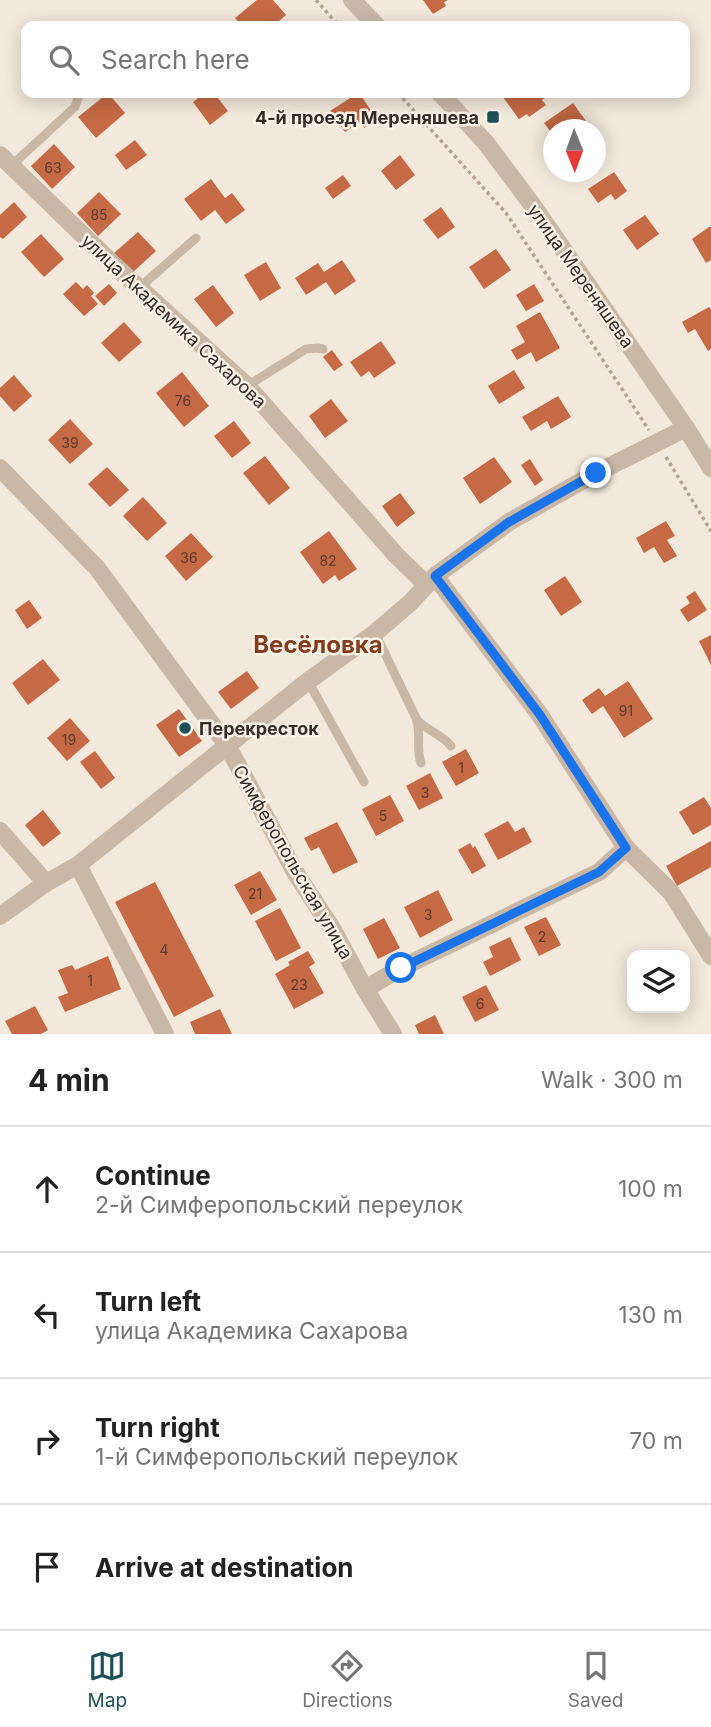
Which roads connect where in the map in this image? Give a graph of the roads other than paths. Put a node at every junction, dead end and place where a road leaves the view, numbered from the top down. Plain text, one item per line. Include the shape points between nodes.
1 (352, 0) edge
2 (372, 21) edge
3 (78, 98) edge
4 (445, 98) edge
5 (6, 160) edge
6 (196, 238) dead end
7 (139, 288) junction
8 (323, 349) dead end
9 (247, 386) junction
10 (686, 428) junction
11 (705, 444) edge
12 (0, 468) edge
13 (711, 468) edge
14 (431, 580) junction
15 (375, 633) junction
16 (308, 681) junction
17 (417, 720) junction
18 (227, 744) junction
19 (452, 746) dead end
20 (421, 763) dead end
21 (364, 782) dead end
22 (0, 831) edge
23 (626, 848) junction
24 (78, 865) junction
25 (46, 883) junction
26 (0, 916) edge
27 (711, 956) edge
28 (365, 989) junction
29 (165, 1034) edge
30 (393, 1034) edge

1 - 2 street
3 - 5 lane via 75,107
4 - 10 street, улица Мереняшева via 486,143 536,210
5 - 7 street, улица Академика Сахарова
6 - 7 lane
7 - 9 street, улица Академика Сахарова
8 - 9 lane via 306,349
9 - 14 street, улица Академика Сахарова via 396,555
10 - 11 street, улица Мереняшева
10 - 14 street via 509,522
11 - 13 street, улица Мереняшева
12 - 18 street, Симферопольская улица via 96,568
14 - 15 street
14 - 23 street, улица Академика Сахарова via 540,715
15 - 16 street
15 - 17 lane
16 - 18 street
16 - 21 lane
17 - 19 lane
17 - 20 lane
18 - 24 street
18 - 28 street, Симферопольская улица via 295,872
22 - 25 street
23 - 27 street, улица Академика Сахарова via 671,892
23 - 28 street via 599,872
24 - 25 street
24 - 29 street
25 - 26 street
28 - 30 street, Симферопольская улица

